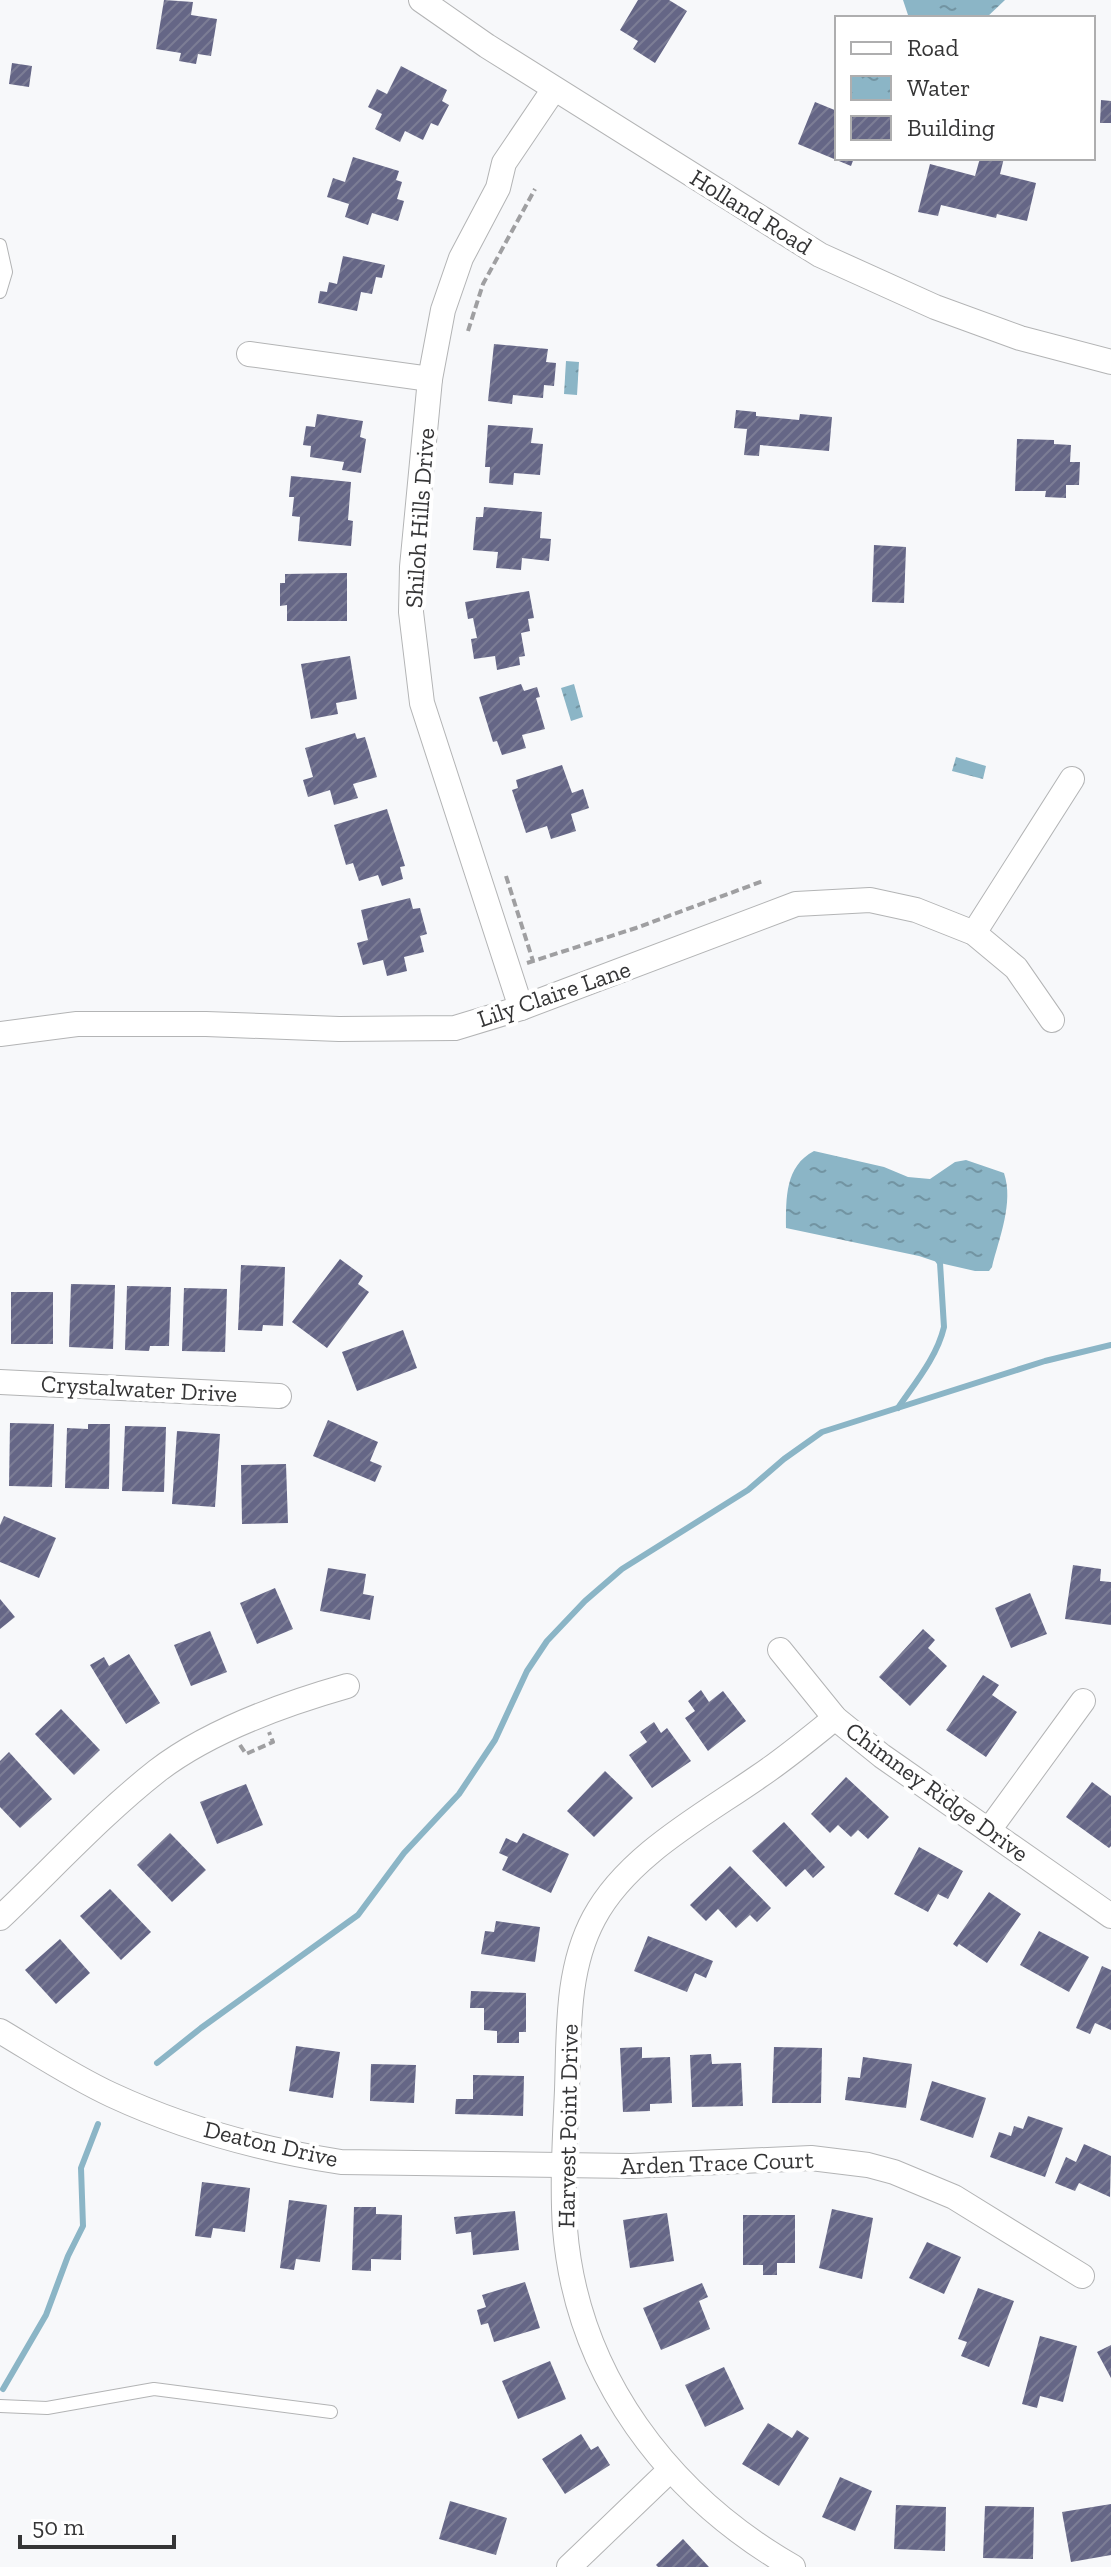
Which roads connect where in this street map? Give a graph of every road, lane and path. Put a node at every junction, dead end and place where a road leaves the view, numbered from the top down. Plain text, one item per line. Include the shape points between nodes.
1 (421, 0) edge
2 (554, 89) junction
3 (535, 189) dead end
4 (0, 245) edge
5 (0, 292) edge
6 (468, 331) dead end
7 (249, 354) dead end
8 (1111, 362) edge
9 (430, 379) junction
10 (1072, 779) dead end
11 (506, 876) dead end
12 (763, 881) dead end
13 (974, 933) junction
14 (521, 1008) junction
15 (1052, 1020) dead end
16 (0, 1034) edge
17 (0, 1382) edge
18 (279, 1396) dead end
19 (780, 1650) dead end
20 (347, 1686) dead end
21 (1083, 1701) dead end
22 (835, 1718) junction
23 (989, 1830) junction
24 (1111, 1916) edge
25 (0, 1918) edge
26 (0, 2031) edge
27 (564, 2165) junction
28 (1082, 2276) dead end
29 (0, 2406) edge
30 (331, 2412) dead end
31 (670, 2470) junction
32 (569, 2567) edge
33 (793, 2567) edge

1 - 2 street, Holland Road
2 - 8 street, Holland Road via 820,255 935,307 1020,338
2 - 9 street, Shiloh Hills Drive via 504,163 498,188 461,258 443,310
3 - 6 path via 483,284
4 - 5 lane via 6,272
7 - 9 street
9 - 14 street, Shiloh Hills Drive via 412,567 414,652 437,755
10 - 13 street
11 - 12 path via 533,961
13 - 14 street, Lily Claire Lane via 916,910 870,900 796,904
13 - 15 street, Lily Claire Lane via 1016,968
14 - 16 street, Lily Claire Lane via 455,1028 77,1024
17 - 18 street, Crystalwater Drive
19 - 22 street, Chimney Ridge Drive
20 - 25 street via 292,1702 159,1769
21 - 23 street
22 - 23 street, Chimney Ridge Drive
22 - 27 street, Harvest Point Drive via 631,1871 594,1918 576,1961 570,2008
23 - 24 street, Chimney Ridge Drive
26 - 27 street, Deaton Drive via 140,2108 295,2155 390,2165
27 - 28 street, Arden Trace Court via 781,2158 868,2165 954,2197
27 - 31 street, Harvest Point Drive via 566,2231 582,2311 619,2399
29 - 30 lane via 47,2408 154,2389
31 - 32 street
31 - 33 street, Harvest Point Drive via 734,2530

